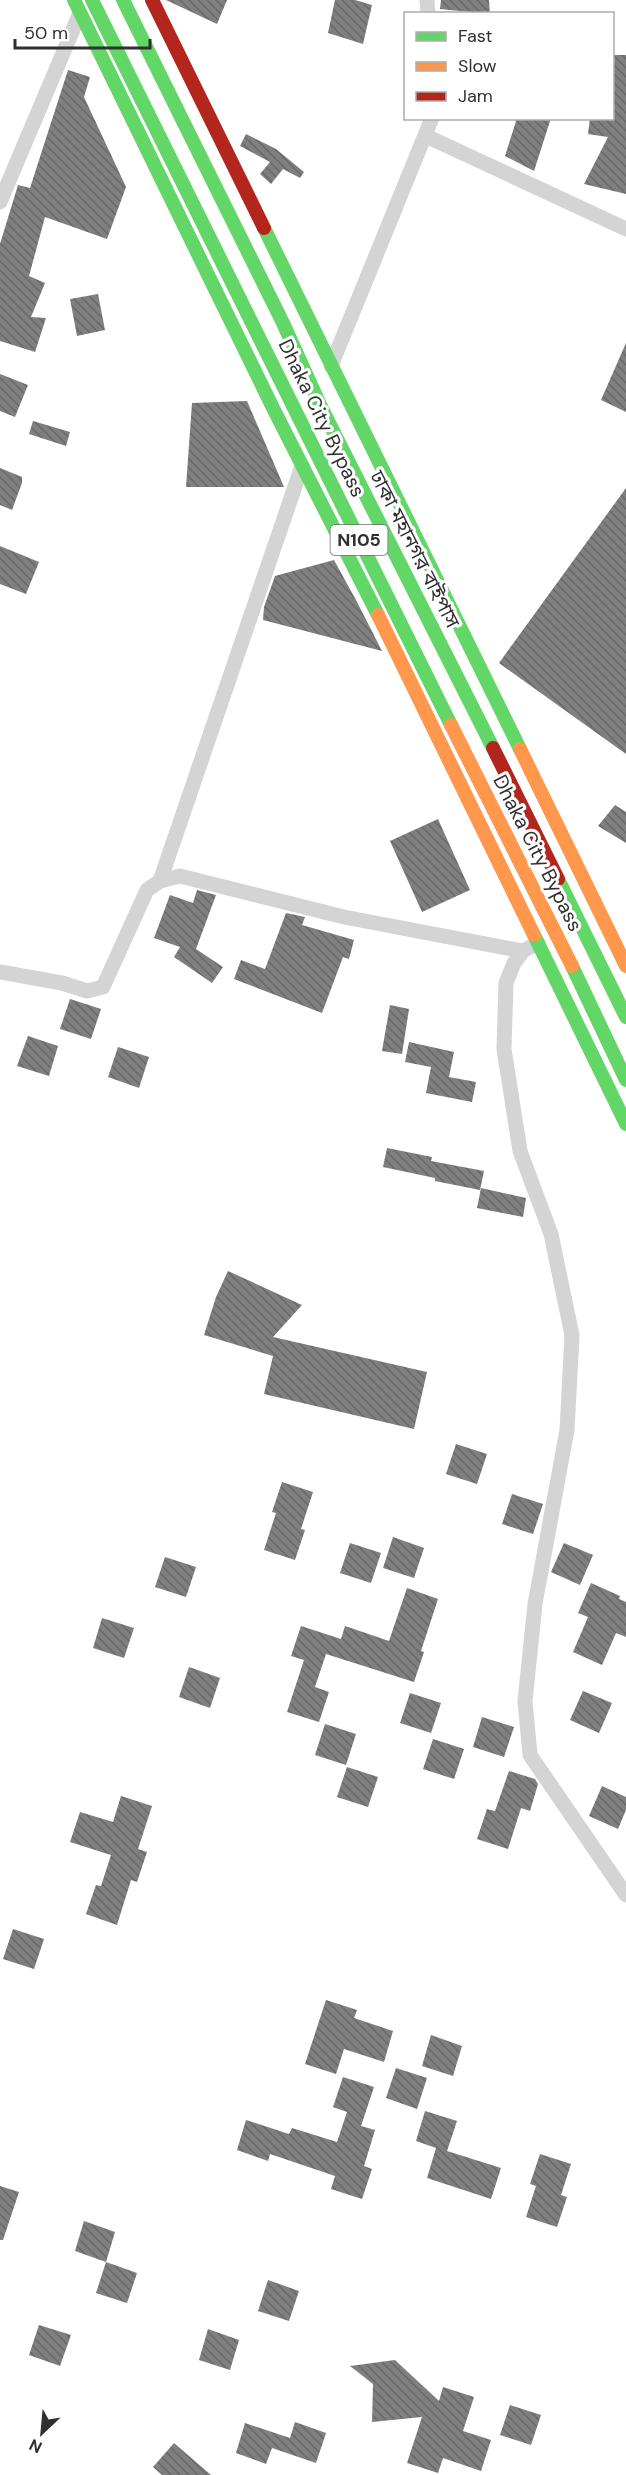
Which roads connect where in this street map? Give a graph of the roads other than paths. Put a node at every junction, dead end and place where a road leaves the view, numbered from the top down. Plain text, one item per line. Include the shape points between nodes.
1 (92, 0) edge
2 (123, 0) edge
3 (152, 0) edge
4 (77, 6) edge
5 (431, 120) edge
6 (426, 136) junction
7 (0, 202) edge
8 (626, 229) edge
9 (331, 366) junction
10 (302, 466) junction
11 (160, 881) junction
12 (538, 943) junction
13 (523, 951) junction
14 (626, 966) edge
15 (0, 972) edge
16 (626, 1017) edge
17 (626, 1080) edge
18 (626, 1124) edge
19 (626, 1894) edge

1 - 17 main road, Dhaka City Bypass / N105 via 572,963
2 - 16 main road, ঢাকা মহানগর বাইপাস / N105
3 - 9 main road
4 - 7 street
4 - 10 main road
5 - 6 street
6 - 8 street
6 - 9 street
9 - 14 main road
10 - 11 street
10 - 12 main road
11 - 13 street via 180,876 344,917
11 - 15 street via 147,890 102,987 87,991
12 - 13 street
12 - 18 main road
13 - 19 street via 506,983 504,1049 520,1151 551,1234 572,1335 567,1430 535,1604 525,1701 530,1755

